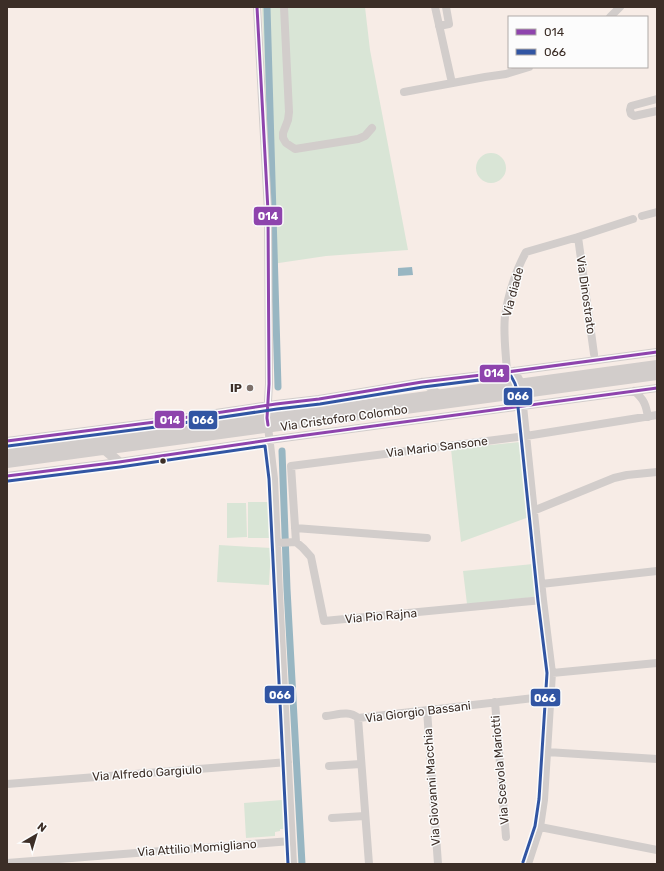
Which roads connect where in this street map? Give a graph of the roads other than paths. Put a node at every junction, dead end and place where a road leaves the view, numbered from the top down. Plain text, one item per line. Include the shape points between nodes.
1 (257, 7) edge
2 (284, 7) edge
3 (436, 7) edge
4 (446, 7) edge
5 (620, 7) edge
6 (611, 16) edge
7 (439, 26) junction
8 (526, 68) edge
9 (452, 83) junction
10 (404, 92) dead end
11 (657, 99) edge
12 (657, 111) edge
13 (372, 128) dead end
14 (657, 212) edge
15 (642, 216) dead end
16 (633, 219) dead end
17 (578, 237) junction
18 (657, 352) edge
19 (594, 354) dead end
20 (657, 365) edge
21 (511, 372) junction
22 (657, 375) edge
23 (422, 382) junction
24 (522, 383) junction
25 (657, 388) edge
26 (634, 391) junction
27 (524, 393) junction
28 (439, 394) junction
29 (268, 405) junction
30 (523, 406) junction
31 (657, 415) edge
32 (648, 417) junction
33 (267, 418) junction
34 (268, 428) junction
35 (526, 436) junction
36 (269, 440) junction
37 (7, 442) edge
38 (105, 450) junction
39 (7, 453) edge
40 (119, 462) junction
41 (7, 463) edge
42 (657, 472) edge
43 (7, 476) edge
44 (533, 511) junction
45 (295, 528) junction
46 (427, 538) dead end
47 (294, 542) junction
48 (278, 543) junction
49 (657, 571) edge
50 (541, 584) junction
51 (543, 600) junction
52 (657, 663) edge
53 (552, 673) junction
54 (551, 696) junction
55 (495, 702) junction
56 (427, 710) junction
57 (326, 716) dead end
58 (358, 718) junction
59 (547, 752) junction
60 (657, 759) edge
61 (288, 762) junction
62 (361, 764) junction
63 (329, 766) dead end
64 (7, 784) edge
65 (365, 816) junction
66 (332, 818) dead end
67 (540, 827) junction
68 (506, 837) dead end
69 (291, 841) junction
70 (657, 850) edge
71 (7, 863) edge
72 (293, 864) edge
73 (369, 864) edge
74 (438, 864) edge
75 (528, 864) edge

1 - 29 street via 268,211
2 - 13 street via 289,112 283,133 286,143 295,149 358,139
3 - 7 street
4 - 7 street via 449,24
5 - 6 street
7 - 9 street
8 - 9 street
9 - 10 street
11 - 12 street via 631,106 630,110 634,116
14 - 15 street
16 - 17 street, Via diade
17 - 19 street, Via Dinostrato
17 - 21 street, Via diade via 526,252 522,259 505,317
18 - 21 street, Via Cristoforo Colombo
20 - 24 main road, Via Cristoforo Colombo
21 - 23 street, Via Cristoforo Colombo
21 - 24 street
22 - 27 main road, Via Cristoforo Colombo
23 - 28 street
23 - 29 street, Via Cristoforo Colombo
24 - 27 street
24 - 28 main road, Via Cristoforo Colombo
25 - 26 street, Via Cristoforo Colombo
26 - 30 street, Via Cristoforo Colombo
26 - 32 street via 646,404
27 - 30 street
27 - 34 main road, Via Cristoforo Colombo
28 - 33 main road, Via Cristoforo Colombo
29 - 33 street
29 - 37 street, Via Cristoforo Colombo
30 - 35 street
30 - 36 street, Via Cristoforo Colombo
31 - 32 street, Via Mario Sansone
32 - 35 street, Via Mario Sansone
33 - 34 street
33 - 39 main road, Via Cristoforo Colombo
34 - 36 street
34 - 38 main road, Via Cristoforo Colombo
35 - 44 street
35 - 45 street, Via Mario Sansone via 291,466
36 - 40 street, Via Cristoforo Colombo
36 - 48 street
38 - 40 main road
38 - 41 main road, Via Cristoforo Colombo
40 - 43 street, Via Cristoforo Colombo
42 - 44 street via 614,478
44 - 50 street
45 - 46 street
45 - 47 street, Via Mario Sansone
47 - 48 street
47 - 51 street, Via Pio Rajna via 311,557 324,621
48 - 61 street via 278,594
49 - 50 street
50 - 51 street
51 - 53 street
52 - 53 street
53 - 54 street
54 - 55 street, Via Giorgio Bassani
54 - 59 street
55 - 56 street, Via Giorgio Bassani
55 - 68 street, Via Scevola Mariotti
56 - 58 street, Via Giorgio Bassani
56 - 74 street, Via Giovanni Macchia
57 - 58 street via 350,714
58 - 62 street, Via Giorgio Bassani
59 - 60 street
59 - 67 street
61 - 64 street, Via Alfredo Gargiulo
61 - 69 street
62 - 63 street
62 - 65 street, Via Giorgio Bassani
65 - 66 street
65 - 73 street, Via Giorgio Bassani
67 - 70 street
67 - 75 street
69 - 71 street, Via Attilio Momigliano
69 - 72 street

